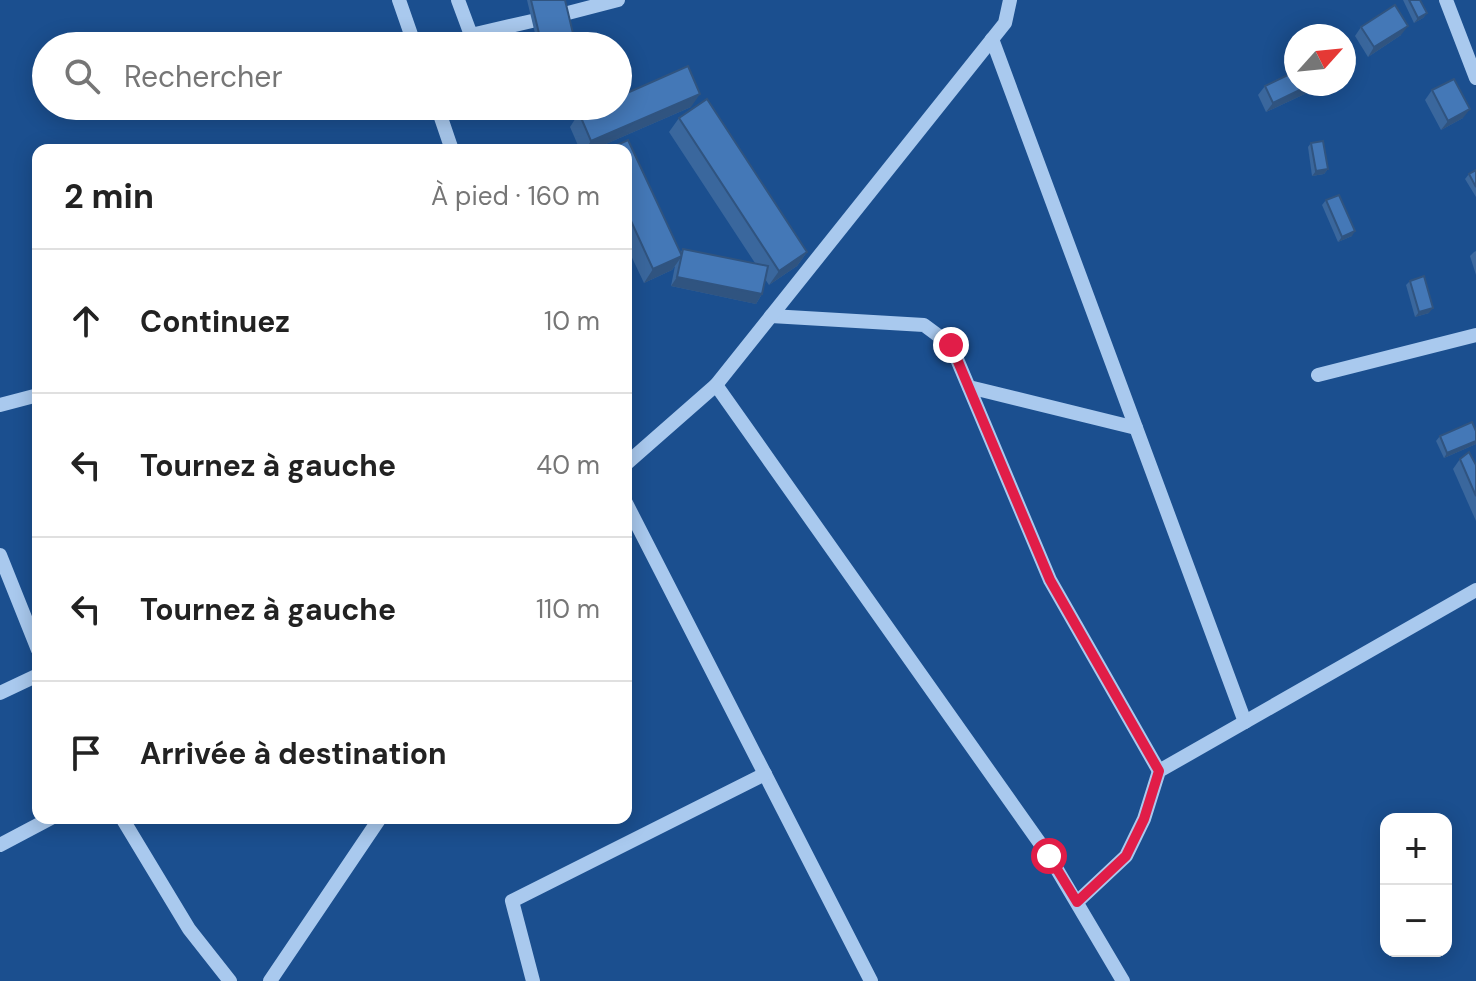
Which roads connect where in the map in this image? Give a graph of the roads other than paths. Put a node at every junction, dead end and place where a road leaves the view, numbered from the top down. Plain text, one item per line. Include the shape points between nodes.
1 (399, 0) edge
2 (458, 0) edge
3 (618, 0) edge
4 (1010, 0) edge
5 (1446, 0) edge
6 (564, 14) edge
7 (532, 21) edge
8 (410, 32) edge
9 (470, 32) edge
10 (484, 32) edge
11 (992, 39) junction
12 (1476, 78) edge
13 (442, 120) edge
14 (450, 144) edge
15 (771, 316) junction
16 (1476, 335) edge
17 (1318, 375) dead end
18 (716, 385) junction
19 (969, 387) junction
20 (32, 397) edge
21 (0, 405) edge
22 (1136, 428) junction
23 (632, 459) edge
24 (632, 515) edge
25 (0, 555) edge
26 (1476, 590) edge
27 (32, 635) edge
28 (32, 678) edge
29 (0, 693) edge
30 (1245, 722) junction
31 (1159, 771) junction
32 (765, 774) junction
33 (40, 824) edge
34 (126, 824) edge
35 (376, 824) edge
36 (0, 845) edge
37 (1077, 902) junction
38 (230, 981) edge
39 (270, 981) edge
40 (533, 981) edge
41 (871, 981) edge
42 (1123, 981) edge

1 - 8 street
2 - 9 street
3 - 6 street
4 - 11 street via 1005,23
5 - 12 street
7 - 10 street
11 - 15 street
11 - 22 street
13 - 14 street
15 - 18 street
15 - 19 street via 924,325 951,345
16 - 17 street
18 - 23 street
18 - 37 street
19 - 22 street
19 - 31 street via 1050,580
20 - 21 street
22 - 30 street
24 - 32 street
25 - 27 street
26 - 30 street
28 - 29 street
30 - 31 street
31 - 37 street via 1126,856
32 - 40 street via 512,901
32 - 41 street
33 - 36 street
34 - 38 street via 189,929
35 - 39 street
37 - 42 street

